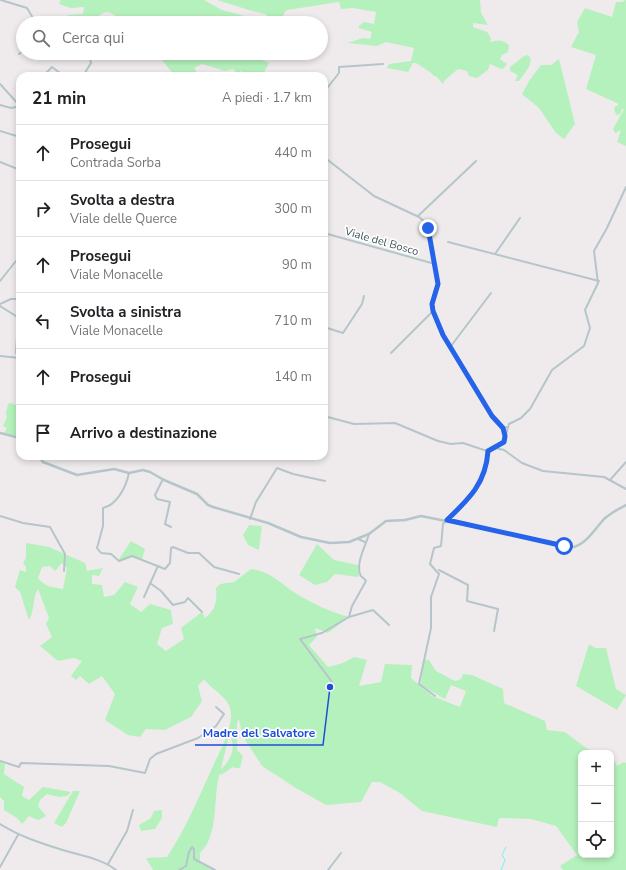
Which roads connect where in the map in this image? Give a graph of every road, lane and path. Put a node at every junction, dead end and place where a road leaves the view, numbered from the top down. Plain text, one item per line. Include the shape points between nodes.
1 (1, 0) edge
2 (31, 16) edge
3 (90, 60) edge
4 (383, 64) dead end
5 (47, 72) edge
6 (59, 72) edge
7 (85, 72) edge
8 (0, 84) edge
9 (328, 87) edge
10 (16, 102) edge
11 (0, 105) edge
12 (16, 107) edge
13 (0, 131) edge
14 (16, 136) edge
15 (328, 160) edge
16 (476, 161) dead end
17 (0, 162) edge
18 (16, 168) edge
19 (626, 187) edge
20 (418, 216) junction
21 (520, 218) dead end
22 (328, 234) edge
23 (448, 242) dead end
24 (495, 254) junction
25 (16, 261) edge
26 (435, 264) junction
27 (0, 281) edge
28 (599, 281) junction
29 (491, 293) dead end
30 (364, 296) dead end
31 (16, 299) edge
32 (0, 305) edge
33 (433, 311) junction
34 (16, 318) edge
35 (328, 328) edge
36 (451, 346) junction
37 (391, 353) dead end
38 (0, 356) edge
39 (16, 357) edge
40 (328, 417) edge
41 (508, 427) junction
42 (503, 428) junction
43 (0, 433) edge
44 (505, 436) junction
45 (16, 437) edge
46 (504, 442) junction
47 (495, 448) junction
48 (504, 450) junction
49 (488, 451) junction
50 (42, 460) edge
51 (626, 462) edge
52 (130, 473) junction
53 (163, 480) junction
54 (610, 480) junction
55 (325, 481) dead end
56 (626, 489) edge
57 (626, 505) edge
58 (0, 516) edge
59 (250, 519) junction
60 (447, 520) junction
61 (171, 527) dead end
62 (369, 534) junction
63 (358, 538) junction
64 (365, 542) junction
65 (158, 566) junction
66 (438, 570) junction
67 (64, 571) dead end
68 (238, 574) dead end
69 (150, 583) junction
70 (144, 597) dead end
71 (202, 612) dead end
72 (349, 617) junction
73 (389, 625) dead end
74 (494, 631) dead end
75 (332, 682) dead end
76 (435, 696) dead end
77 (216, 707) dead end
78 (0, 761) edge
79 (133, 810) dead end
80 (0, 824) edge
81 (18, 834) junction
82 (341, 853) dead end
83 (108, 864) junction
84 (0, 867) edge
85 (116, 870) edge
86 (179, 870) edge
87 (215, 870) edge
88 (328, 870) edge

1 - 2 street via 27,8
3 - 7 street
4 - 9 street via 339,67 339,73
5 - 6 street via 52,67
8 - 10 street
11 - 12 street
13 - 14 street
15 - 20 street via 378,198
16 - 20 street
17 - 18 street
19 - 28 street via 594,253
20 - 26 street via 428,228
21 - 24 street
22 - 26 street, Viale del Bosco
23 - 24 street
24 - 28 street
25 - 27 street
26 - 33 street via 438,284 432,304
28 - 41 street via 585,310 590,328 584,346 552,370 530,409
29 - 36 street
30 - 35 street via 362,304 343,333
31 - 32 street
32 - 34 street
33 - 36 street via 443,335
33 - 37 street
36 - 42 street via 492,416
38 - 39 street
40 - 49 street via 354,424 395,423 438,441 463,443
41 - 42 street
41 - 44 street
42 - 44 street
43 - 45 street
44 - 46 street
46 - 47 street
46 - 48 street
47 - 48 street
47 - 49 street
48 - 54 street via 522,463 544,471 583,474
49 - 60 street via 486,466 474,493
50 - 52 street via 77,476 114,469
51 - 54 street
52 - 53 street via 143,470 155,473
52 - 65 street via 120,495 109,507 103,508 103,526 97,548 103,554 109,554 119,561 132,556
53 - 59 street via 196,494 208,505
53 - 61 street via 155,495 157,499 170,502 165,524
54 - 56 street
55 - 59 street via 277,468 256,502
57 - 60 street via 616,509 582,544 574,547
58 - 67 street via 50,527 65,554
59 - 63 street via 301,537 330,543 349,542
60 - 62 street via 420,516 386,521
60 - 66 street via 443,524 441,546 434,548 430,561 431,567
62 - 63 street
62 - 64 street
63 - 64 street
64 - 72 street via 360,576 366,581
65 - 68 street via 165,569 170,563 171,548 174,547 188,553 199,553 214,567
65 - 69 street
66 - 74 street via 468,585 467,601 498,609
66 - 76 street via 431,597 431,628 419,684
69 - 70 street
69 - 71 street via 173,605 185,602 188,598
72 - 73 street via 373,610
72 - 75 street via 322,633 300,639
77 - 78 street via 224,714 216,726 198,738 156,754 150,759 145,774 109,766 21,763 19,767
79 - 83 street via 126,830
80 - 81 street
81 - 83 street
81 - 84 street
82 - 88 street
83 - 85 street
86 - 87 street via 186,866 192,848 194,859

